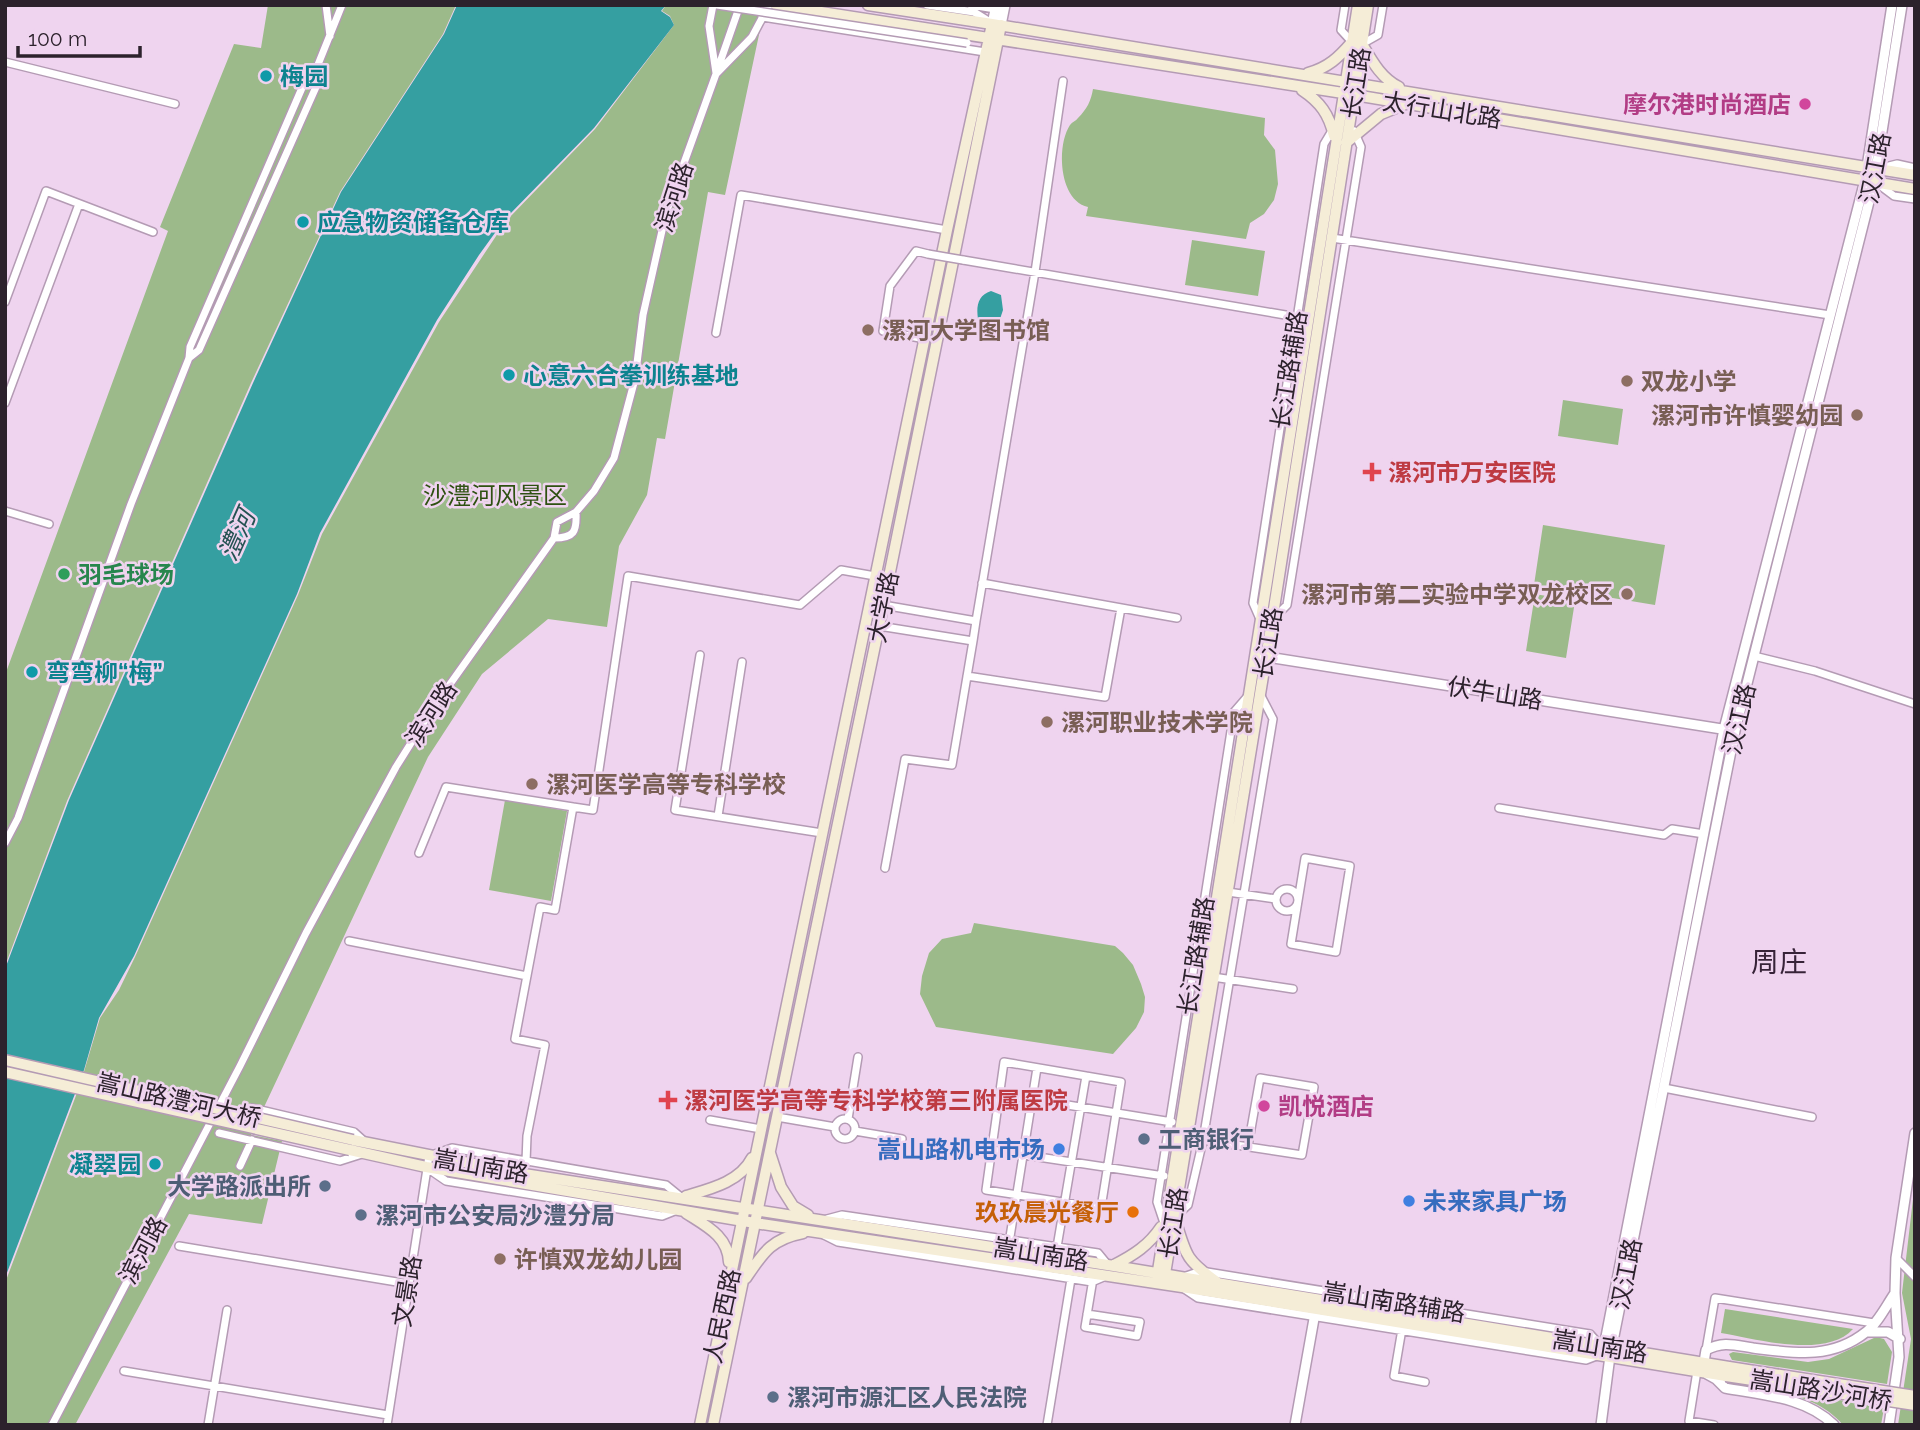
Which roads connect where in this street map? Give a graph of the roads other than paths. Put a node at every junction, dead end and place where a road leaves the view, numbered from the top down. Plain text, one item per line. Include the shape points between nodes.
1 (326, 5) edge
2 (342, 5) edge
3 (715, 5) edge
4 (769, 5) edge
5 (776, 5) edge
6 (868, 5) edge
7 (927, 5) edge
8 (1005, 5) edge
9 (1345, 5) edge
10 (1358, 5) edge
11 (1368, 5) edge
12 (1383, 5) edge
13 (1892, 5) edge
14 (1902, 5) edge
15 (739, 7) edge
16 (995, 7) edge
17 (972, 13) edge
18 (763, 15) junction
19 (996, 24) junction
20 (331, 38) junction
21 (968, 39) junction
22 (993, 39) junction
23 (1357, 43) junction
24 (985, 52) junction
25 (5, 62) edge
26 (716, 74) junction
27 (1301, 75) junction
28 (313, 77) junction
29 (1063, 81) dead end
30 (1350, 82) junction
31 (1299, 88) junction
32 (1409, 91) junction
33 (1348, 94) junction
34 (175, 104) dead end
35 (1405, 104) junction
36 (1340, 124) junction
37 (1356, 134) junction
38 (1341, 142) junction
39 (1872, 168) junction
40 (1915, 168) edge
41 (1915, 175) edge
42 (1870, 181) junction
43 (258, 189) junction
44 (1915, 189) edge
45 (268, 193) junction
46 (1915, 199) edge
47 (79, 204) junction
48 (947, 230) junction
49 (153, 232) dead end
50 (1332, 238) junction
51 (1346, 240) junction
52 (1035, 272) junction
53 (218, 283) junction
54 (226, 287) junction
55 (5, 302) edge
56 (1830, 315) junction
57 (1297, 317) junction
58 (716, 333) dead end
59 (925, 339) junction
60 (189, 358) junction
61 (5, 403) edge
62 (5, 511) edge
63 (576, 512) junction
64 (49, 524) dead end
65 (554, 538) junction
66 (875, 576) junction
67 (982, 583) junction
68 (883, 605) junction
69 (1121, 608) junction
70 (1177, 618) dead end
71 (975, 621) junction
72 (1267, 621) junction
73 (879, 626) junction
74 (973, 641) junction
75 (699, 655) dead end
76 (1261, 655) junction
77 (1754, 656) junction
78 (741, 662) dead end
79 (967, 676) junction
80 (1255, 694) junction
81 (1915, 704) edge
82 (1724, 729) junction
83 (1735, 731) junction
84 (573, 807) junction
85 (1499, 808) dead end
86 (718, 816) junction
87 (822, 833) junction
88 (1704, 834) junction
89 (5, 843) edge
90 (419, 853) dead end
91 (885, 868) dead end
92 (1228, 892) junction
93 (1244, 894) junction
94 (1276, 899) junction
95 (1298, 901) junction
96 (349, 941) dead end
97 (527, 976) junction
98 (1213, 977) junction
99 (1230, 980) junction
100 (1293, 989) dead end
101 (786, 1008) junction
102 (799, 1010) junction
103 (858, 1057) dead end
104 (5, 1060) edge
105 (1037, 1068) junction
106 (5, 1072) edge
107 (1086, 1076) junction
108 (1664, 1088) junction
109 (1000, 1094) junction
110 (1032, 1099) junction
111 (1081, 1107) junction
112 (252, 1108) dead end
113 (1116, 1113) junction
114 (1812, 1116) dead end
115 (776, 1117) junction
116 (848, 1119) junction
117 (710, 1120) dead end
118 (1179, 1123) junction
119 (835, 1127) junction
120 (1205, 1127) junction
121 (761, 1129) junction
122 (855, 1131) junction
123 (219, 1133) dead end
124 (1915, 1133) edge
125 (902, 1139) dead end
126 (252, 1140) junction
127 (1203, 1140) junction
128 (351, 1145) junction
129 (1248, 1146) junction
130 (365, 1148) junction
131 (757, 1148) junction
132 (992, 1150) junction
133 (769, 1151) junction
134 (1023, 1155) junction
135 (429, 1156) junction
136 (526, 1162) junction
137 (1071, 1162) junction
138 (240, 1166) dead end
139 (426, 1167) junction
140 (1107, 1167) junction
141 (1166, 1176) junction
142 (1017, 1195) junction
143 (682, 1198) junction
144 (1065, 1202) junction
145 (744, 1207) junction
146 (680, 1209) junction
147 (758, 1209) junction
148 (1174, 1218) junction
149 (742, 1220) junction
150 (818, 1220) junction
151 (755, 1223) junction
152 (1164, 1223) junction
153 (816, 1233) junction
154 (1009, 1245) junction
155 (179, 1246) dead end
156 (1057, 1247) junction
157 (1896, 1258) junction
158 (1111, 1265) junction
159 (1201, 1271) junction
160 (1161, 1274) junction
161 (1915, 1277) edge
162 (1093, 1278) junction
163 (730, 1279) junction
164 (1071, 1279) junction
165 (1183, 1282) junction
166 (409, 1284) junction
167 (742, 1284) junction
168 (1158, 1284) junction
169 (1220, 1284) junction
170 (1283, 1284) junction
171 (1895, 1293) junction
172 (1292, 1296) junction
173 (1316, 1309) junction
174 (227, 1310) dead end
175 (1087, 1314) junction
176 (1403, 1323) junction
177 (1874, 1323) junction
178 (1867, 1332) junction
179 (1900, 1339) junction
180 (1605, 1350) junction
181 (1706, 1350) junction
182 (1701, 1368) junction
183 (124, 1371) dead end
184 (1728, 1371) junction
185 (1425, 1382) dead end
186 (213, 1386) junction
187 (1915, 1396) edge
188 (1915, 1405) edge
189 (388, 1422) edge
190 (52, 1425) edge
191 (208, 1425) edge
192 (700, 1425) edge
193 (713, 1425) edge
194 (1047, 1425) edge
195 (1295, 1425) edge
196 (1601, 1425) edge
197 (1714, 1425) edge
198 (1835, 1425) edge
199 (1889, 1425) edge

1 - 20 street
2 - 20 street
3 - 15 street, bridge
3 - 26 street via 709,26
4 - 18 street, 滨河路
5 - 21 main road, 太行山北路
6 - 17 main road, 太行山北路
7 - 17 street
8 - 19 street, 大学路
9 - 23 street via 1341,30
10 - 23 main road, 长江路
11 - 23 main road, 长江路
12 - 23 street via 1378,35
13 - 39 street, 汉江路
14 - 39 street, 汉江路
15 - 18 street, bridge
15 - 26 street
16 - 17 street
16 - 19 street, 大学路
17 - 19 main road, 太行山北路
18 - 21 street, bridge
18 - 24 street
18 - 26 street, 滨河路 via 752,37
19 - 22 main road, 大学路
19 - 27 main road, 太行山北路
20 - 28 street
21 - 22 main road, 太行山北路
22 - 24 main road, 大学路
22 - 31 main road, 太行山北路
22 - 68 main road, 大学路
23 - 27 main road via 1321,70
23 - 30 main road, 长江路
23 - 32 main road via 1390,83
24 - 48 main road, 大学路
25 - 34 street
26 - 63 street, 滨河路 via 666,213 621,438 594,491
27 - 30 main road, 太行山北路
28 - 43 street via 305,81
28 - 45 street via 316,87
29 - 52 street
30 - 32 main road, 太行山北路
30 - 33 main road, 长江路
31 - 33 main road, 太行山北路
31 - 36 main road
32 - 39 main road, 太行山北路
33 - 35 main road, 太行山北路
33 - 36 main road, 长江路
35 - 37 main road via 1381,114
35 - 42 main road, 太行山北路
36 - 37 street, 长江路辅路
36 - 38 main road, 长江路
36 - 38 main road
36 - 57 street, 长江路辅路 via 1324,144
37 - 38 main road
37 - 51 street, 长江路辅路 via 1361,147
38 - 50 main road, 长江路
38 - 72 main road, 长江路
39 - 40 street via 1896,164
39 - 41 main road, 太行山北路
39 - 42 street, 汉江路
42 - 44 main road, 太行山北路
42 - 46 street via 1894,196
42 - 56 street, 汉江路
42 - 77 street, 汉江路
43 - 45 street
43 - 53 street
45 - 54 street
47 - 49 street
47 - 55 street via 46,191
47 - 61 street
48 - 58 street via 741,195
48 - 59 main road, 大学路
50 - 51 street
50 - 72 main road, 长江路
51 - 56 street
51 - 72 street, 长江路辅路 via 1287,605
52 - 57 street
52 - 59 street, bridge via 916,251 891,286 883,331
52 - 67 street
53 - 54 street
53 - 60 street
54 - 60 street via 199,350
56 - 82 street, 汉江路
57 - 72 street, 长江路辅路 via 1253,603
59 - 66 main road, 大学路
60 - 89 street
62 - 64 street
63 - 65 street, 滨河路 via 556,522
63 - 65 street via 574,532 567,538
65 - 190 street, 滨河路 via 433,708 397,767 306,933
66 - 84 street via 841,570 800,605 628,576 593,810
66 - 87 main road, 大学路
67 - 69 street
67 - 71 street
68 - 71 street
68 - 73 main road, 大学路
69 - 70 street
69 - 79 street via 1105,697
71 - 74 street
72 - 76 main road, 长江路
73 - 74 street
73 - 102 main road, 大学路
74 - 79 street
75 - 86 street via 675,810
76 - 80 main road, 长江路
76 - 82 street, 伏牛山路
77 - 81 street
77 - 83 street, 汉江路
78 - 86 street
79 - 91 street via 952,765 905,759
80 - 92 main road, 长江路
80 - 93 street, 长江路辅路 via 1273,719
80 - 118 main road, 长江路
82 - 83 street, 伏牛山路
82 - 88 street, 汉江路
83 - 108 street, 汉江路
84 - 90 street via 446,787
84 - 97 street via 555,910 540,907
85 - 88 street via 1664,835 1672,829
86 - 87 street
87 - 101 main road, 大学路
88 - 180 street, 汉江路
92 - 93 street
92 - 98 main road, 长江路
93 - 94 street
93 - 99 street, 长江路辅路
94 - 95 street via 1286,889 1293,891
94 - 95 street via 1286,911
95 - 95 street via 1305,858 1350,866 1336,951 1291,944
96 - 97 street
97 - 136 street via 515,1039 545,1045
98 - 99 street
98 - 118 main road, 长江路
99 - 100 street
99 - 120 street, 长江路辅路
101 - 102 main road
101 - 121 main road, 大学路
102 - 115 main road, 大学路
103 - 116 street
104 - 128 main road, 嵩山路澧河大桥, bridge
105 - 107 street
105 - 109 street via 1004,1062
105 - 110 street
106 - 128 main road, 嵩山路澧河大桥, bridge
107 - 111 street
107 - 113 street via 1121,1082
108 - 114 street
108 - 180 street, 汉江路
109 - 110 street
109 - 132 street
110 - 111 street
110 - 134 street
111 - 113 street
111 - 137 street
112 - 130 street via 354,1132
113 - 118 street
113 - 140 street
115 - 119 street
115 - 133 main road, 大学路
116 - 119 street
116 - 122 street via 855,1124
117 - 121 street
118 - 120 street
118 - 141 main road, 长江路
118 - 148 main road, 长江路
119 - 122 street via 842,1139 852,1137
120 - 127 street, 长江路辅路
121 - 131 main road, 大学路
122 - 125 street
123 - 126 street
124 - 157 street
126 - 130 street via 340,1161
126 - 138 street
127 - 129 street
127 - 148 street, 长江路辅路 via 1188,1205
128 - 130 main road, 嵩山南路
129 - 129 street via 1303,1155 1314,1087 1260,1078
130 - 135 main road, 嵩山南路
130 - 139 main road, 嵩山南路
131 - 143 main road via 747,1168 719,1186
131 - 145 main road, 大学路
132 - 134 street
132 - 142 street via 986,1190
133 - 147 main road, 大学路
133 - 150 main road via 793,1206
134 - 137 street
134 - 142 street
135 - 136 street via 452,1148
135 - 139 street, 文景路
135 - 143 main road, 嵩山南路
136 - 143 street via 666,1185
137 - 140 street
137 - 144 street
139 - 146 main road, 嵩山南路
139 - 166 street, 文景路
140 - 141 street
140 - 144 street via 1101,1208
141 - 152 main road, 长江路
142 - 144 street
142 - 154 street
143 - 145 main road, 嵩山南路
144 - 156 street
145 - 147 main road, 嵩山南路
145 - 149 main road, 人民西路
146 - 149 main road, 嵩山南路
146 - 163 main road via 717,1233 729,1249
147 - 150 main road, 嵩山南路
147 - 151 main road, 人民西路
148 - 159 main road via 1186,1255
148 - 160 main road, 长江路
149 - 151 main road, 嵩山南路
149 - 163 main road, 人民西路
150 - 154 main road, 嵩山南路
151 - 153 main road, 嵩山南路
151 - 167 main road, 人民西路
152 - 158 main road via 1137,1254
152 - 160 main road, 长江路
153 - 162 main road, 嵩山南路
153 - 164 street via 838,1242
153 - 167 main road via 786,1236 766,1249
154 - 156 street
154 - 158 main road, 嵩山南路
155 - 166 street
156 - 158 street via 1098,1253
157 - 161 street
157 - 171 street
158 - 160 main road, 嵩山南路
159 - 165 street
159 - 169 main road
159 - 170 street, 嵩山南路辅路
160 - 165 main road, 嵩山南路
160 - 168 main road, 长江路
162 - 164 street
162 - 168 main road, 嵩山南路
162 - 175 street
163 - 192 main road, 人民西路
164 - 194 street
165 - 168 main road, 嵩山南路
165 - 169 main road, 嵩山南路
165 - 173 main road, 嵩山南路
166 - 189 street, 文景路
167 - 193 main road, 人民西路
169 - 172 main road, 嵩山南路
170 - 172 street
170 - 180 street, 嵩山南路辅路 via 1590,1334
171 - 177 street
171 - 179 street
172 - 173 main road, 嵩山南路
173 - 176 main road, 嵩山南路
173 - 176 street, 嵩山南路辅路
173 - 195 street
174 - 186 street
175 - 175 street via 1085,1327 1138,1336 1140,1322
176 - 180 main road, 嵩山南路
176 - 180 street, 嵩山南路辅路 via 1586,1360
176 - 185 street via 1394,1376
177 - 178 street
177 - 181 street via 1715,1298
178 - 179 street via 1888,1332
178 - 181 street via 1842,1346 1813,1354 1719,1343
179 - 199 street
180 - 182 main road, 嵩山南路
180 - 196 street
181 - 182 street
182 - 184 main road, 嵩山南路
182 - 197 street via 1689,1421
182 - 198 street via 1725,1388 1804,1404
183 - 186 street
184 - 187 main road, 嵩山路沙河桥, bridge
184 - 188 main road, 嵩山路沙河桥, bridge
186 - 189 street
186 - 191 street

